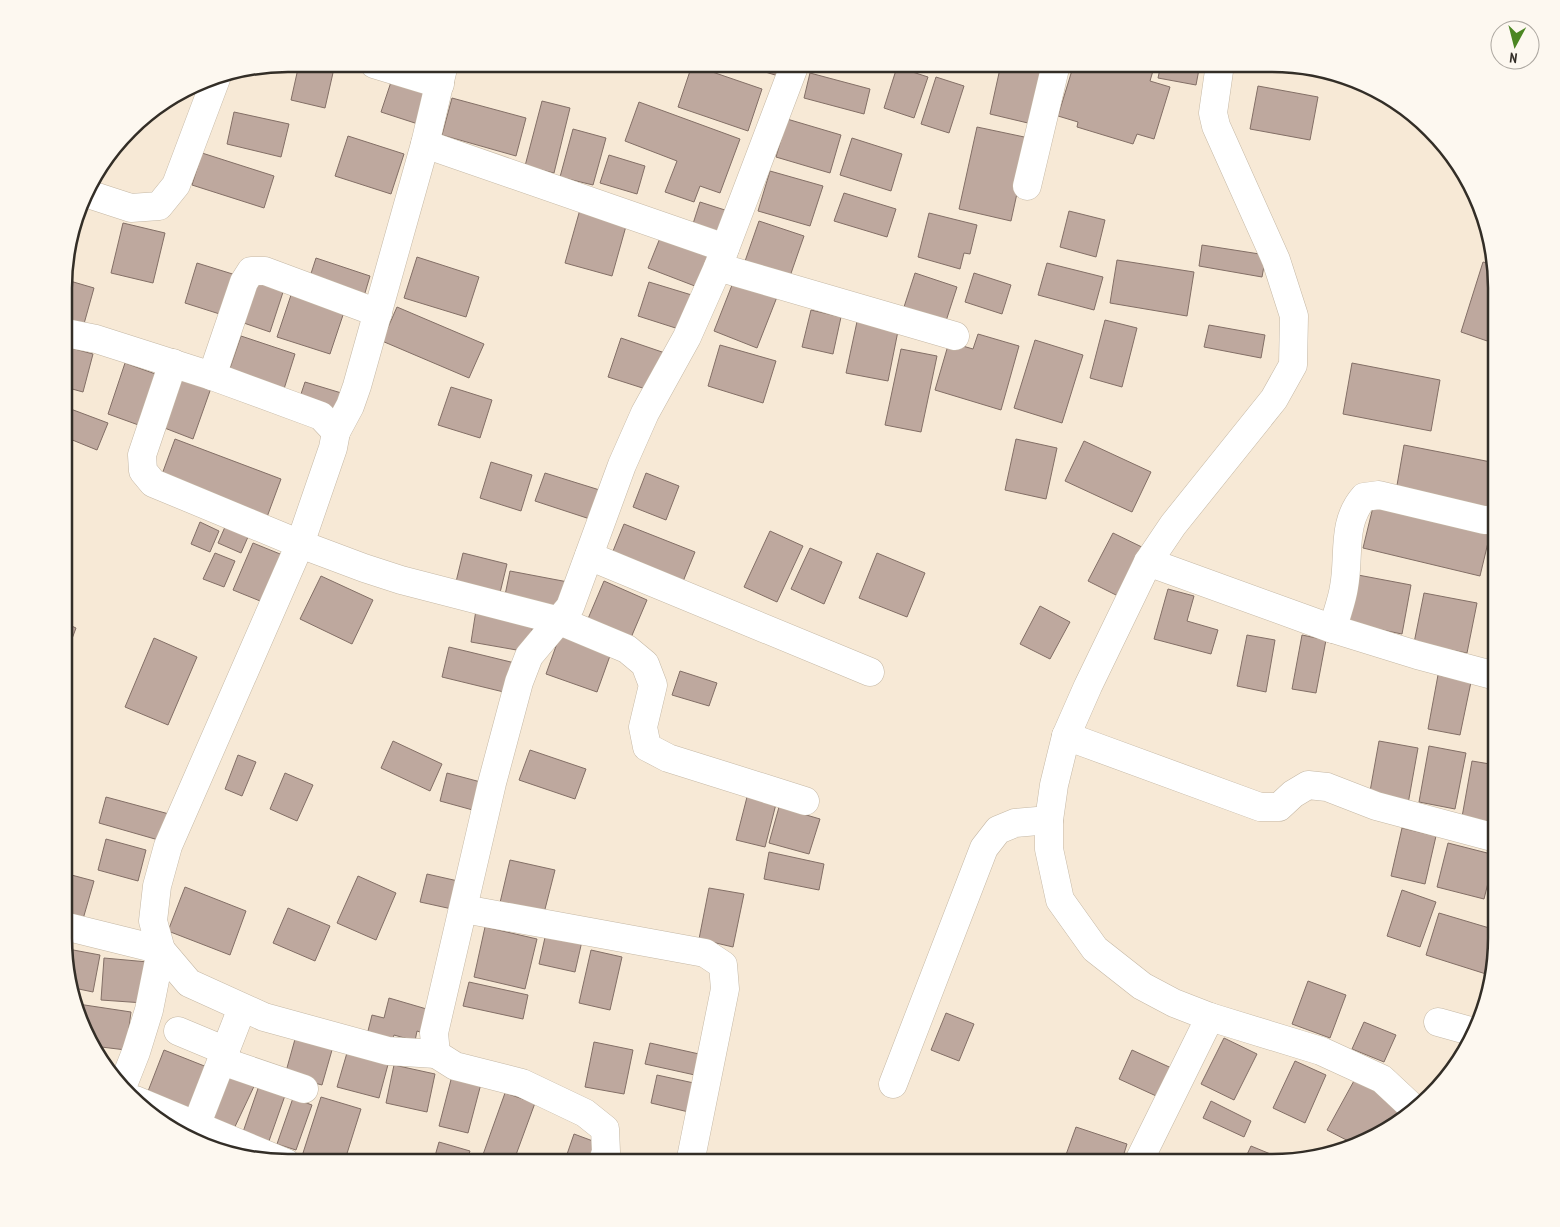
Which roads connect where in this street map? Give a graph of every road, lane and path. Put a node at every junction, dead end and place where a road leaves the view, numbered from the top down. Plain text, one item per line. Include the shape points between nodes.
1 (792, 73) edge
2 (1054, 73) edge
3 (1219, 73) edge
4 (442, 74) edge
5 (213, 86) edge
6 (426, 144) junction
7 (1027, 186) dead end
8 (94, 196) edge
9 (721, 258) junction
10 (378, 313) junction
11 (72, 334) edge
12 (955, 336) dead end
13 (173, 363) junction
14 (212, 376) junction
15 (336, 432) junction
16 (1488, 520) edge
17 (300, 544) junction
18 (589, 556) junction
19 (1148, 562) junction
20 (560, 621) junction
21 (1332, 629) junction
22 (870, 672) dead end
23 (1488, 674) edge
24 (1066, 736) junction
25 (805, 801) dead end
26 (1049, 820) junction
27 (1488, 836) edge
28 (464, 910) junction
29 (72, 928) edge
30 (161, 950) junction
31 (242, 1008) junction
32 (1210, 1017) junction
33 (1438, 1022) dead end
34 (1467, 1030) edge
35 (178, 1031) dead end
36 (436, 1054) junction
37 (224, 1056) junction
38 (125, 1080) edge
39 (893, 1084) dead end
40 (304, 1089) dead end
41 (1410, 1105) edge
42 (155, 1109) edge
43 (196, 1126) junction
44 (262, 1153) edge
45 (605, 1154) edge
46 (692, 1154) edge
47 (1142, 1154) edge

1 - 9 street
2 - 7 street
3 - 19 street via 1213,113 1216,126 1276,260 1294,316 1293,365 1274,399 1173,525
4 - 6 street
5 - 8 street via 176,185 159,206 131,208
6 - 9 street
6 - 10 street
9 - 12 street
9 - 18 street via 687,337 645,413
10 - 14 street via 266,272 252,271 244,282
10 - 15 street via 350,406
11 - 13 street
13 - 14 street
13 - 17 street via 142,455 143,471 153,483
14 - 15 street via 321,416
15 - 17 street
16 - 21 street via 1379,495 1364,497 1356,507 1348,534 1344,588
17 - 20 street via 401,580
17 - 30 street via 168,846 157,886 153,921
18 - 20 street via 570,607
18 - 22 street
19 - 21 street
19 - 24 street
20 - 25 street via 627,649 645,664 653,685 643,727 647,747 668,758
20 - 28 street via 529,656 519,682 492,783
21 - 23 street
24 - 26 street
24 - 27 street via 1260,807 1279,807 1308,785 1327,787 1376,806
26 - 32 street via 1049,849 1060,900 1095,949 1142,986
26 - 39 street via 1015,823 998,830 984,848
28 - 36 street via 434,1033
28 - 46 street via 705,953 723,965 725,989
29 - 30 street
30 - 31 street via 190,983
30 - 38 street via 149,1010
31 - 36 street via 388,1051
31 - 37 street
32 - 41 street via 1321,1051 1382,1079
32 - 47 street
33 - 34 street
35 - 37 street
36 - 45 street via 455,1066 522,1083 585,1113 605,1129
37 - 40 street
37 - 43 street
42 - 43 street
43 - 44 street

